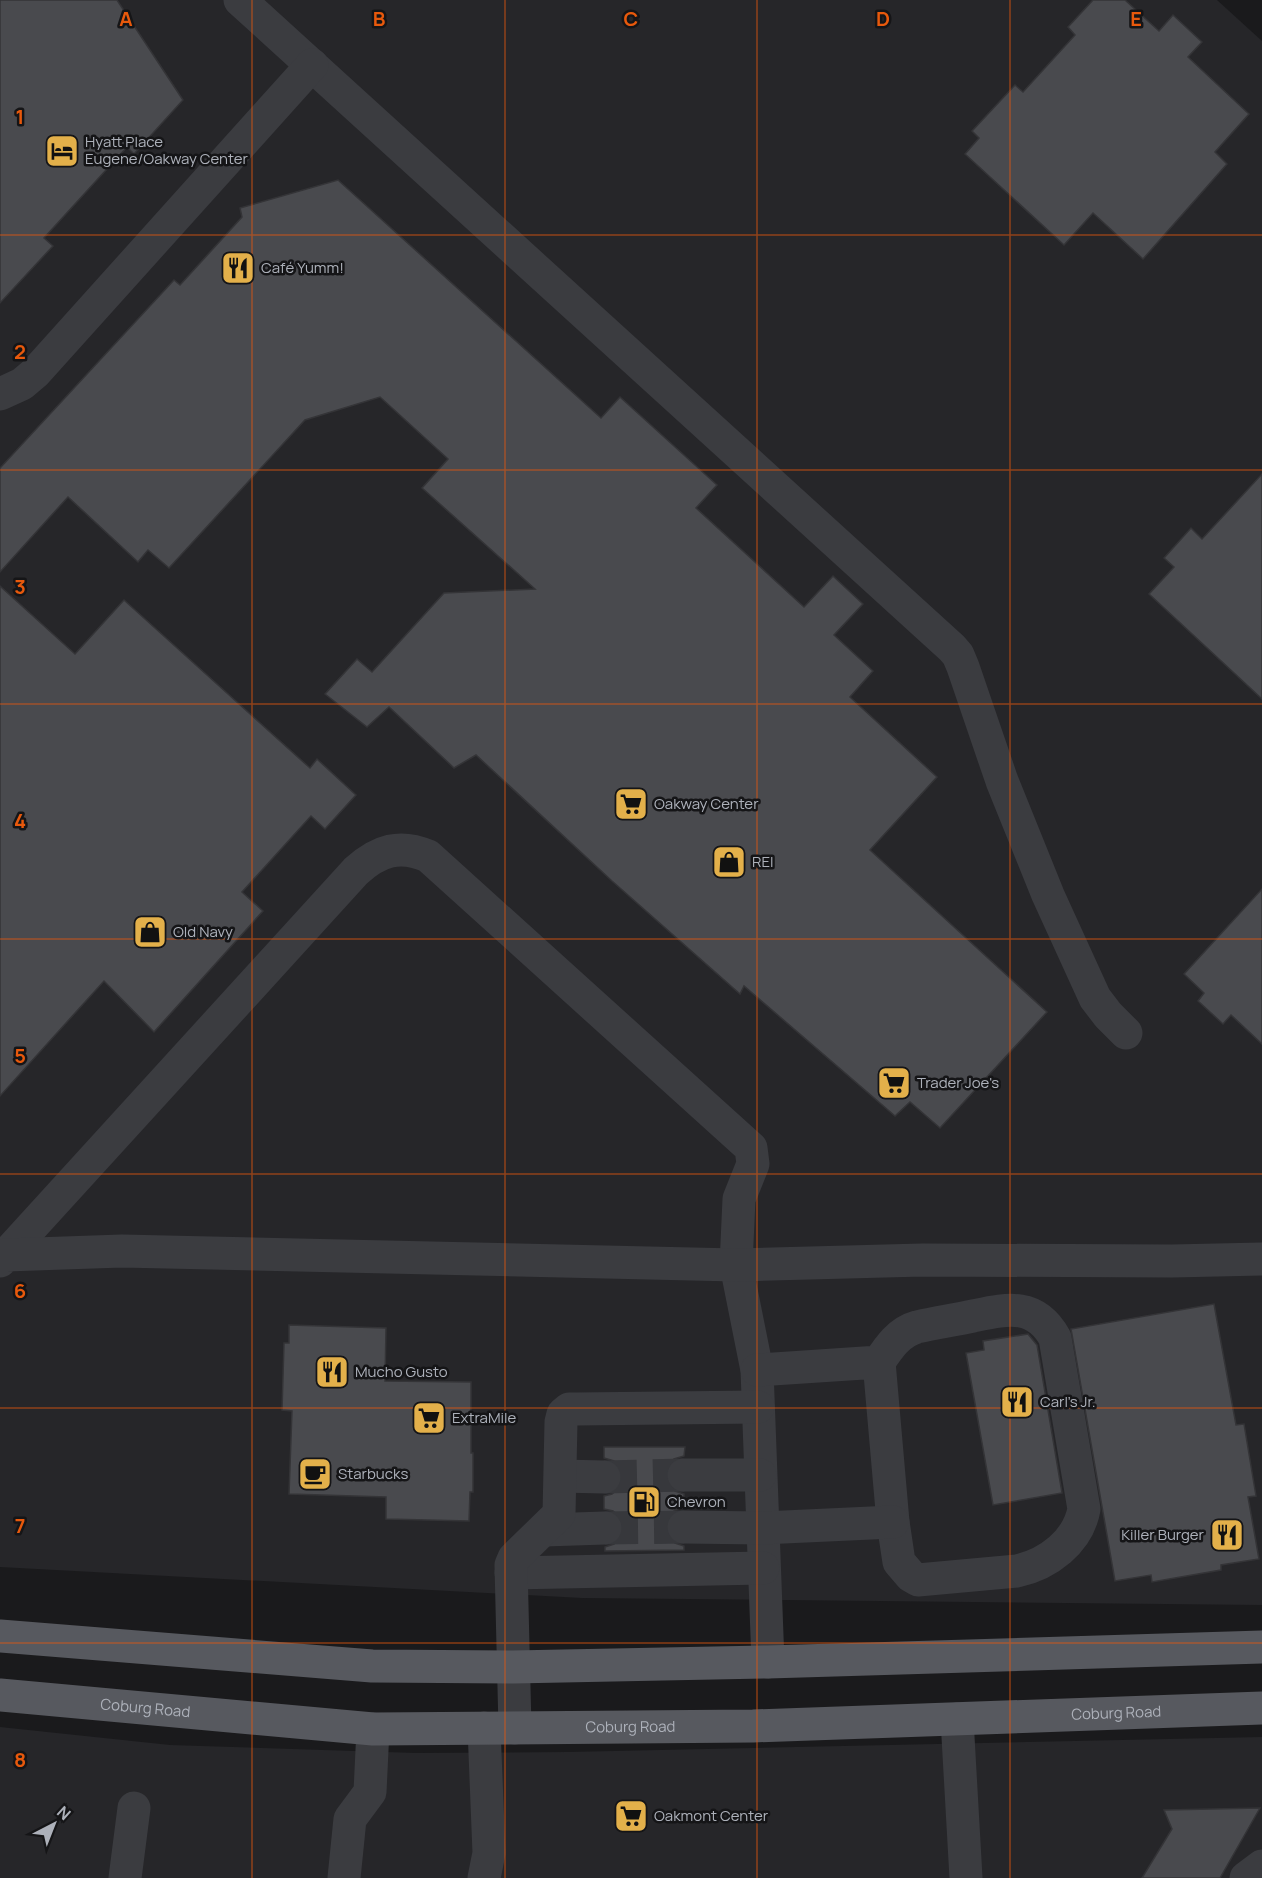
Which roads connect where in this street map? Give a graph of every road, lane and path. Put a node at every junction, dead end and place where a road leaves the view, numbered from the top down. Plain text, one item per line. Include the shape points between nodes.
1 (240, 0) edge
2 (312, 65) junction
3 (0, 394) edge
4 (1126, 1033) dead end
5 (3, 1258) edge
6 (1262, 1259) edge
7 (736, 1265) junction
8 (879, 1362) junction
9 (757, 1370) junction
10 (758, 1407) junction
11 (684, 1475) tunnel mouth
12 (760, 1475) junction
13 (561, 1476) junction
14 (604, 1477) tunnel mouth
15 (893, 1522) junction
16 (684, 1527) tunnel mouth
17 (605, 1528) tunnel mouth
18 (762, 1528) junction
19 (544, 1530) junction
20 (763, 1568) junction
21 (511, 1573) junction
22 (0, 1636) edge
23 (1262, 1647) edge
24 (768, 1662) junction
25 (513, 1667) junction
26 (0, 1695) edge
27 (1262, 1708) edge
28 (957, 1719) junction
29 (500, 1728) junction
30 (373, 1729) junction
31 (134, 1808) dead end
32 (1262, 1866) edge
33 (125, 1878) edge
34 (344, 1878) edge
35 (484, 1878) edge
36 (966, 1878) edge
37 (1246, 1878) edge

1 - 2 lane
2 - 3 lane via 35,373
2 - 4 lane via 952,648 963,667 1002,781 1062,926 1095,998
5 - 7 lane via 122,1251
5 - 7 lane via 356,871 375,856 402,849 416,851 437,863 751,1148 753,1164 739,1199
6 - 7 lane
7 - 9 lane
8 - 9 lane
8 - 15 lane
8 - 15 lane via 893,1342 909,1329 1004,1310 1024,1311 1042,1321 1055,1338 1084,1509 1082,1521 1066,1544 1030,1568 918,1580 899,1562
9 - 10 lane
10 - 12 lane
10 - 13 lane via 569,1409 561,1422
11 - 12 lane
12 - 18 lane
13 - 14 lane
13 - 19 lane via 559,1514
15 - 18 lane
16 - 18 lane
17 - 19 lane
18 - 20 lane
19 - 21 lane via 514,1558
20 - 21 lane
20 - 24 lane
21 - 25 lane
22 - 25 main road via 372,1666
23 - 24 main road
24 - 25 main road
25 - 29 lane
26 - 30 main road, Coburg Road
27 - 28 main road, Coburg Road
28 - 29 main road, Coburg Road
28 - 36 lane
29 - 30 main road, Coburg Road
29 - 35 lane
30 - 34 lane via 370,1792 350,1819
31 - 33 lane
32 - 37 lane

